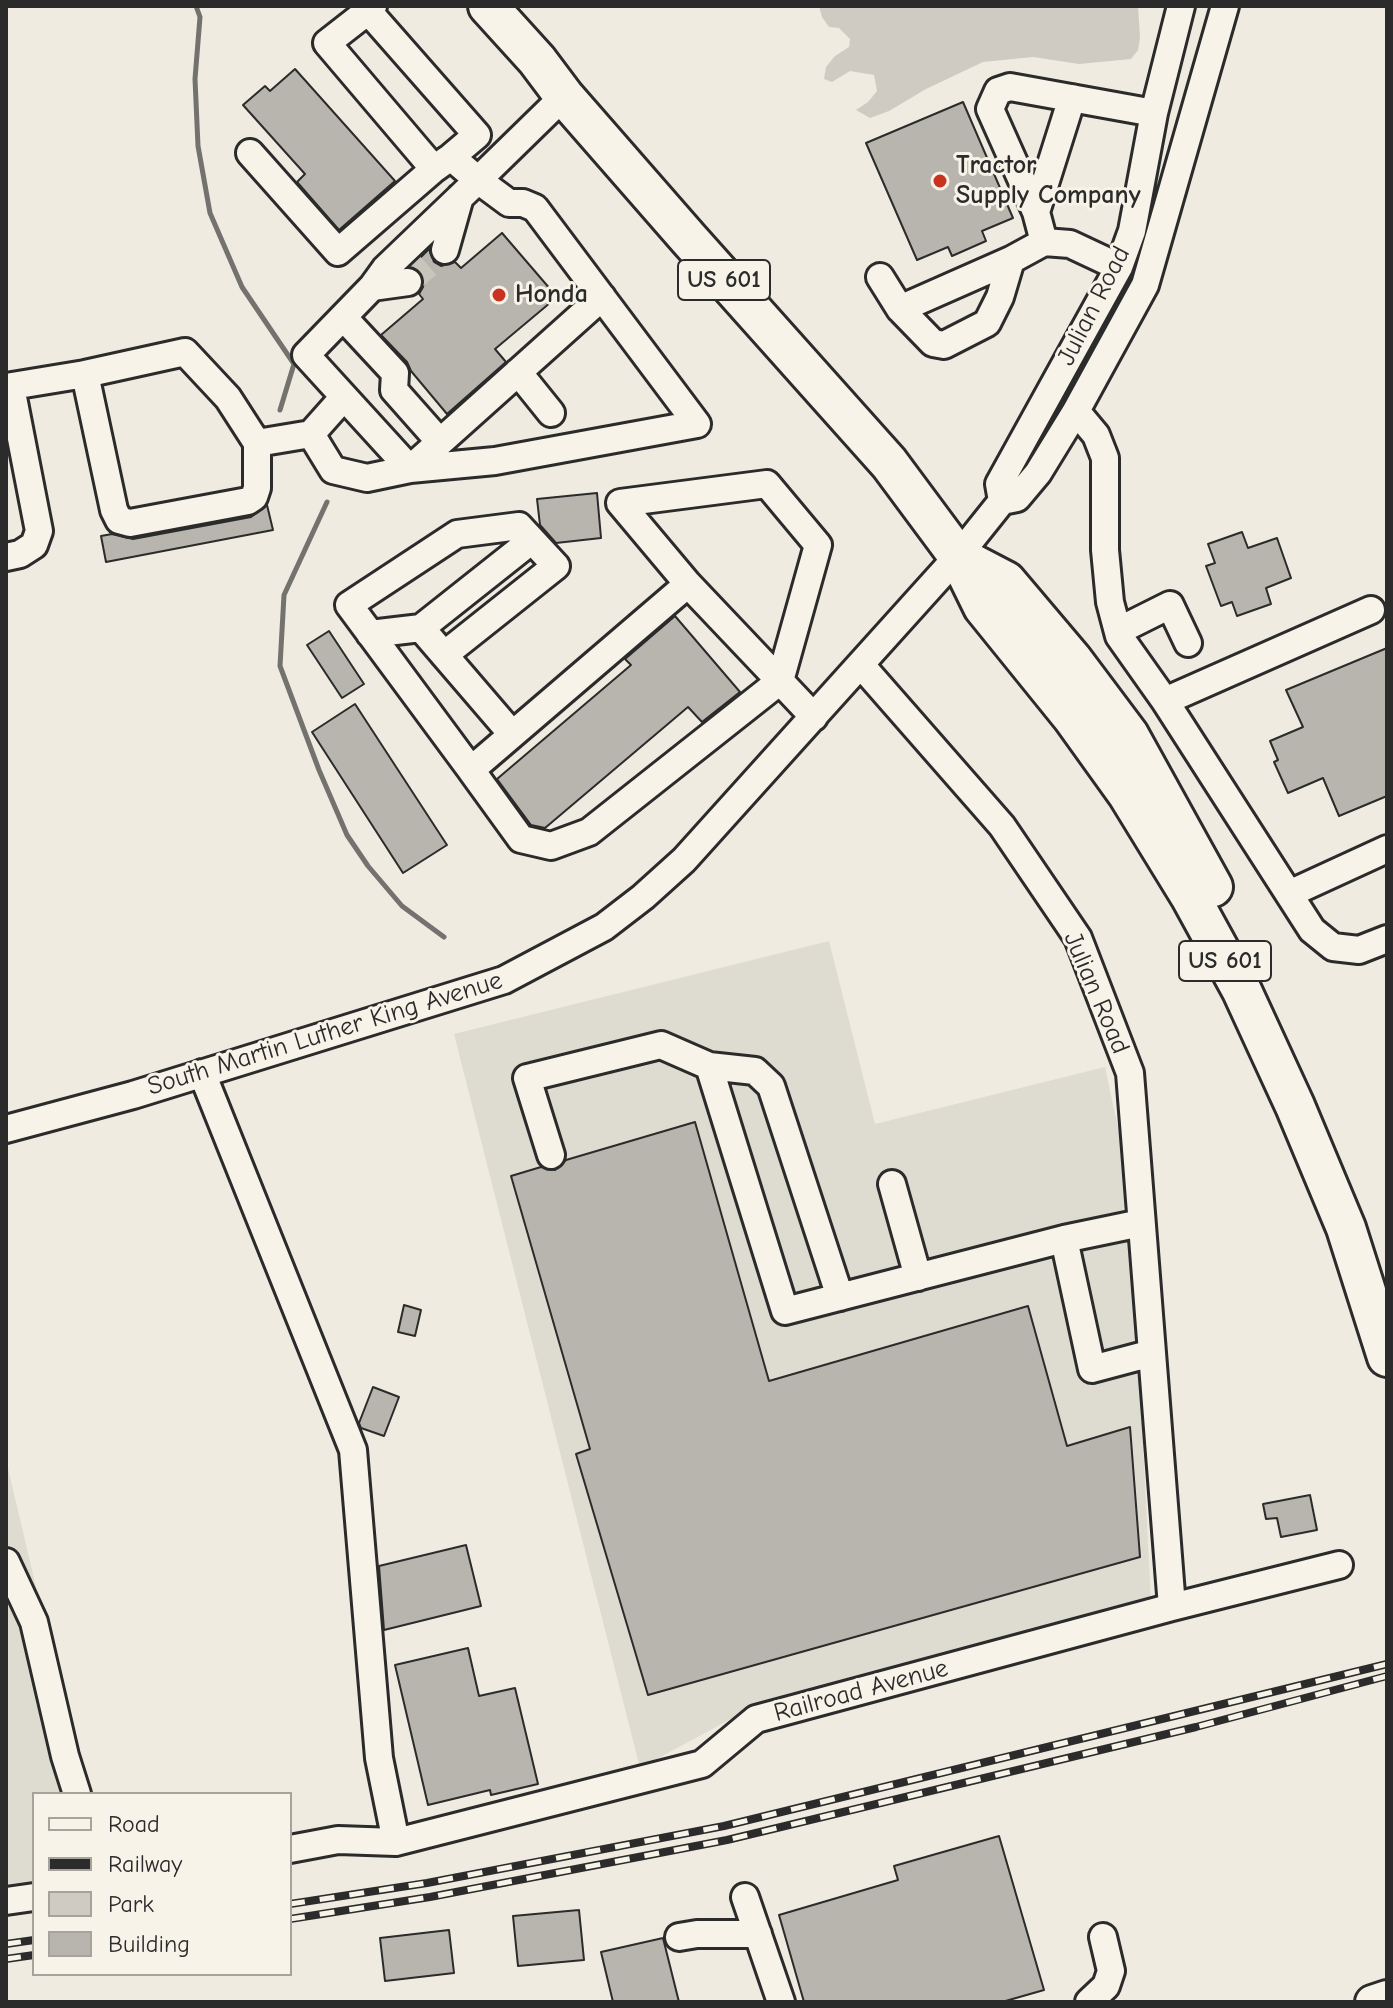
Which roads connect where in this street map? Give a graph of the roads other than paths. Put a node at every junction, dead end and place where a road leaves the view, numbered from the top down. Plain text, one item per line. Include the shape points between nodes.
1 (488, 6) edge
2 (1181, 6) edge
3 (1225, 6) edge
4 (370, 8) edge
5 (564, 96) junction
6 (1072, 98) junction
7 (1154, 113) junction
8 (250, 153) dead end
9 (442, 163) junction
10 (469, 188) junction
11 (1036, 212) junction
12 (1044, 242) junction
13 (445, 250) tunnel mouth
14 (1011, 260) junction
15 (1119, 267) junction
16 (880, 277) dead end
17 (408, 282) tunnel mouth
18 (372, 287) junction
19 (602, 297) junction
20 (900, 309) junction
21 (343, 317) junction
22 (518, 372) junction
23 (85, 374) junction
24 (9, 387) edge
25 (343, 398) junction
26 (1076, 411) junction
27 (551, 413) dead end
28 (311, 434) junction
29 (440, 442) junction
30 (257, 443) junction
31 (410, 469) junction
32 (1002, 501) junction
33 (532, 540) junction
34 (958, 556) junction
35 (6, 557) edge
36 (688, 584) junction
37 (1371, 610) dead end
38 (421, 628) junction
39 (1118, 631) junction
40 (370, 634) junction
41 (1188, 643) dead end
42 (444, 655) junction
43 (861, 665) junction
44 (780, 681) junction
45 (1165, 701) junction
46 (814, 717) junction
47 (512, 734) junction
48 (471, 770) junction
49 (1387, 849) edge
50 (1289, 894) junction
51 (1387, 939) edge
52 (709, 1066) junction
53 (202, 1073) junction
54 (6, 1129) edge
55 (551, 1155) dead end
56 (892, 1184) dead end
57 (1141, 1223) junction
58 (1064, 1239) junction
59 (1387, 1272) edge
60 (918, 1277) junction
61 (840, 1297) junction
62 (1152, 1353) junction
63 (1387, 1357) edge
64 (6, 1562) edge
65 (1339, 1565) dead end
66 (1172, 1607) junction
67 (76, 1792) edge
68 (396, 1842) junction
69 (292, 1849) edge
70 (32, 1897) edge
71 (745, 1897) dead end
72 (6, 1901) edge
73 (758, 1934) junction
74 (679, 1937) dead end
75 (1103, 1937) dead end
76 (1387, 1997) edge
77 (781, 2002) edge
78 (1089, 2002) edge
79 (1372, 2002) edge

1 - 5 highway, US 601
2 - 7 street, Julian Road
3 - 26 street, Julian Road via 1145,285
4 - 9 street via 477,135
4 - 9 street via 327,43
5 - 10 street
5 - 34 highway, US 601 via 889,463
6 - 7 street
6 - 11 street
6 - 11 street via 1010,87 992,99 990,109
7 - 15 street, Julian Road via 1132,231
8 - 9 street via 338,252
9 - 10 street
10 - 13 street
10 - 18 street
10 - 19 street via 535,208
11 - 12 street
12 - 14 street
12 - 15 street via 1070,244
14 - 20 street
14 - 20 street via 987,323 944,345 933,343
15 - 32 street, Julian Road via 999,484
16 - 20 street
17 - 18 street
18 - 21 street
19 - 22 street
19 - 31 street via 697,424 495,461
21 - 25 street via 306,355
21 - 29 street via 395,373 394,390
22 - 27 street
22 - 29 street
23 - 24 street
23 - 30 street via 185,352 228,398
23 - 30 street via 119,520 130,523 248,501 257,488
24 - 35 street via 39,531 34,545
25 - 28 street
25 - 31 street
26 - 32 street, Julian Road via 1038,473 1017,498
26 - 39 street via 1096,435 1105,458 1105,550
28 - 30 street
28 - 31 street via 333,470 367,478
29 - 31 street
32 - 34 street, Julian Road
33 - 38 street
33 - 40 street via 519,526 457,534 349,605
33 - 42 street via 556,566
34 - 43 street, Julian Road
34 - 59 highway, US 601 via 1006,581 1129,735 1255,964 1332,1126
34 - 63 highway, US 601 via 983,607 1128,795 1242,991 1346,1228
36 - 44 street
36 - 44 street via 620,503 767,484 818,545
36 - 47 street
37 - 45 street
38 - 40 street
38 - 42 street
39 - 41 street via 1170,605
39 - 45 street
40 - 48 street
42 - 47 street
43 - 46 street, South Martin Luther King Avenue
43 - 57 street, Julian Road via 1002,826 1078,938 1130,1073
44 - 46 street
44 - 48 street via 589,832 551,846 521,839
45 - 50 street
46 - 53 street, South Martin Luther King Avenue via 684,860 604,927 504,980
47 - 48 street
49 - 50 street
50 - 51 street via 1312,930 1333,947 1359,950
52 - 55 street via 661,1045 527,1078
52 - 61 street via 755,1071 771,1086
52 - 61 street via 785,1311
53 - 54 street, South Martin Luther King Avenue
53 - 68 street via 353,1450 379,1758
56 - 60 street
57 - 58 street
57 - 62 street, Julian Road
58 - 60 street
58 - 62 street via 1092,1369
60 - 61 street
62 - 66 street, Julian Road
64 - 67 street via 34,1622
65 - 66 street, Railroad Avenue
66 - 68 street, Railroad Avenue via 756,1719 702,1764
68 - 69 street, Railroad Avenue via 338,1840
70 - 72 street
71 - 73 street
73 - 74 street
73 - 77 street
75 - 78 street via 1111,1971 1106,1986
76 - 79 main road

